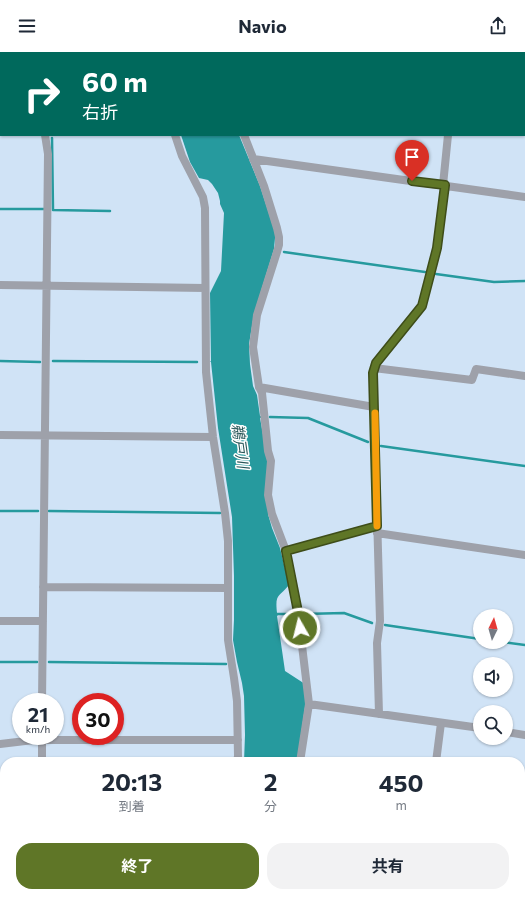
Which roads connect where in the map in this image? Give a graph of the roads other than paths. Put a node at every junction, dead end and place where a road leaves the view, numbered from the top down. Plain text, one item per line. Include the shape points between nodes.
1 (45, 136) edge
2 (175, 136) edge
3 (244, 136) edge
4 (448, 136) edge
5 (254, 159) junction
6 (444, 185) junction
7 (525, 197) edge
8 (0, 284) edge
9 (47, 285) junction
10 (205, 288) junction
11 (374, 368) junction
12 (525, 376) edge
13 (259, 387) junction
14 (374, 407) junction
15 (0, 435) edge
16 (45, 436) junction
17 (213, 437) junction
18 (377, 530) junction
19 (286, 551) junction
20 (525, 555) edge
21 (43, 587) junction
22 (228, 588) junction
23 (0, 621) edge
24 (43, 621) junction
25 (42, 693) edge
26 (309, 704) junction
27 (379, 714) junction
28 (442, 723) junction
29 (473, 727) edge
30 (513, 733) edge
31 (525, 735) edge
32 (64, 738) edge
33 (238, 740) junction
34 (12, 742) edge
35 (0, 744) edge
36 (42, 745) edge
37 (42, 757) edge
38 (238, 757) edge
39 (301, 757) edge
40 (437, 757) edge

1 - 9 street via 48,154
2 - 10 street via 182,156 203,197 206,216
3 - 5 street
4 - 6 street
5 - 6 street
5 - 13 street via 279,237 279,245 257,315 253,348
6 - 7 street
6 - 11 street via 437,248 422,306
8 - 9 street
9 - 10 street
9 - 16 street
10 - 17 street via 206,372
11 - 12 street via 472,380 476,369
11 - 14 street
13 - 14 street
13 - 19 street via 262,393 271,462 268,495 272,514
14 - 18 street
15 - 16 street
16 - 17 street
16 - 21 street
17 - 22 street via 225,513
18 - 19 street
18 - 20 street
18 - 27 street via 380,621 377,643
19 - 26 street via 298,612
21 - 22 street
21 - 24 street
22 - 33 street via 228,640 237,701
23 - 24 street
24 - 25 street
26 - 27 street
26 - 39 street
27 - 28 street
28 - 29 street
28 - 40 street
30 - 31 street
32 - 33 street
33 - 38 street
34 - 35 street
36 - 37 street

